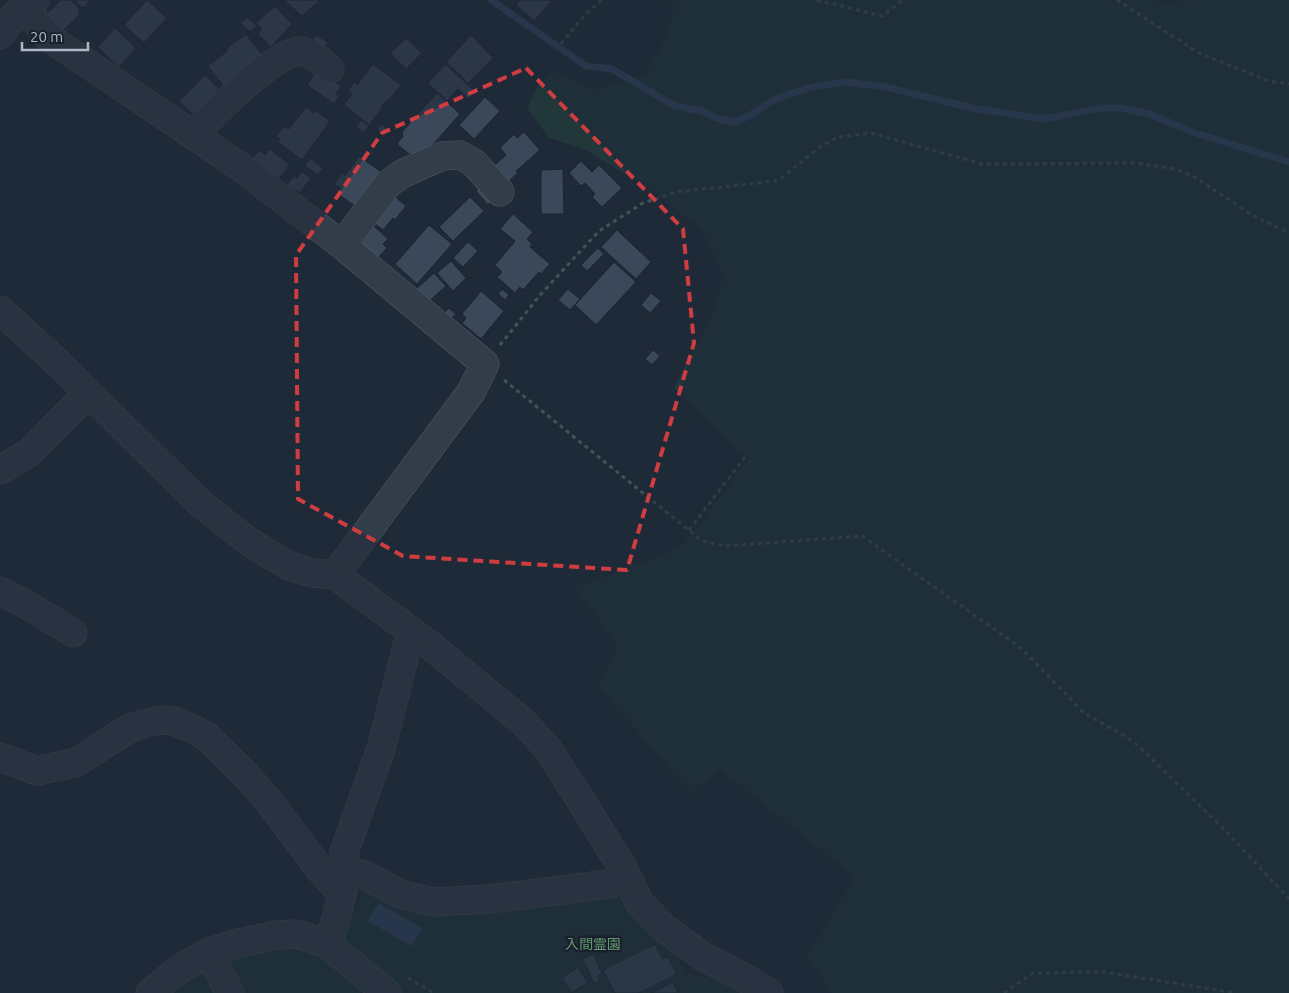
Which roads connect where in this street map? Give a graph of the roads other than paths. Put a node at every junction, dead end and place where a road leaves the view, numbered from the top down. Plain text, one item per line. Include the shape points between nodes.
1 (30, 2) edge
2 (0, 35) edge
3 (330, 69) dead end
4 (194, 136) junction
5 (500, 192) dead end
6 (342, 245) junction
7 (0, 310) edge
8 (88, 393) junction
9 (0, 470) edge
10 (335, 575) junction
11 (0, 591) edge
12 (73, 633) dead end
13 (412, 633) junction
14 (0, 757) edge
15 (627, 877) junction
16 (344, 882) junction
17 (327, 944) junction
18 (209, 952) junction
19 (150, 993) edge
20 (230, 993) edge
21 (387, 993) edge
22 (769, 993) edge

1 - 2 street
1 - 4 street via 36,22 48,37
3 - 4 street via 310,54 293,52 239,89
4 - 6 street via 239,166
5 - 6 street via 474,163 460,155 442,156 388,184
6 - 10 street via 485,364 471,392
7 - 8 street
8 - 9 street via 30,452
8 - 10 street via 201,504 240,535 289,566
10 - 13 street
11 - 12 street
13 - 15 street via 523,722 547,748
13 - 16 street via 381,749 344,852
14 - 16 street via 36,771 77,762 128,729 160,720 174,721 206,736 251,780 318,867
15 - 16 street via 613,883 570,889 433,902 400,894 364,875
15 - 22 street via 639,902 664,928 702,956
16 - 17 street
17 - 18 street via 297,934 276,935
17 - 21 street
18 - 19 street via 178,970
18 - 20 street

